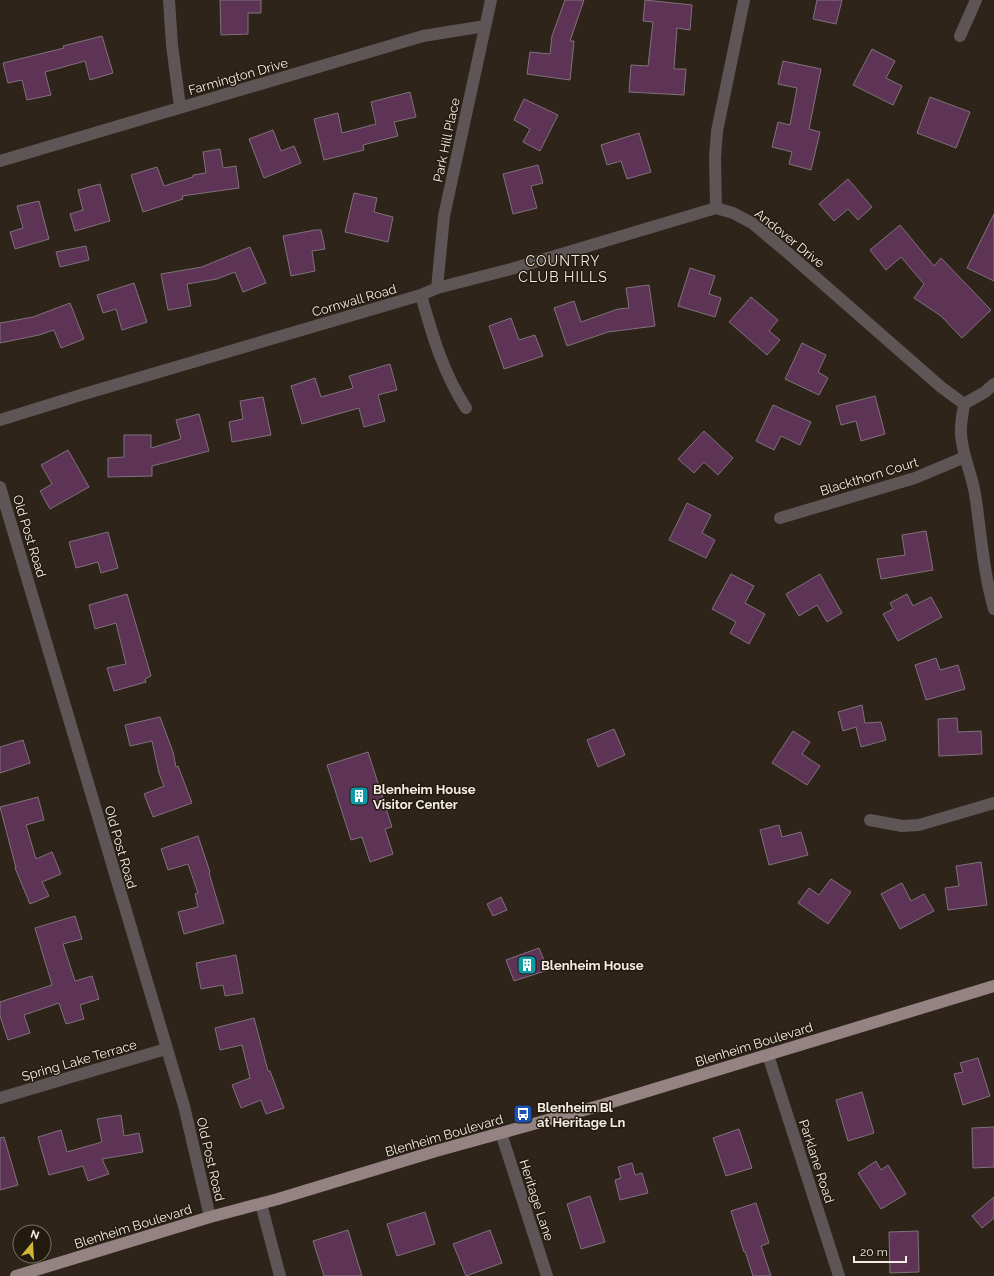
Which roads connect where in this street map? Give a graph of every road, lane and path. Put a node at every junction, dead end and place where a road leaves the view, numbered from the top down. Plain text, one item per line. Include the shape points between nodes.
1 (169, 0) edge
2 (491, 0) edge
3 (744, 0) edge
4 (976, 0) edge
5 (485, 26) junction
6 (960, 36) dead end
7 (180, 107) junction
8 (0, 161) edge
9 (716, 208) junction
10 (437, 288) junction
11 (421, 295) junction
12 (994, 384) edge
13 (964, 404) junction
14 (466, 408) dead end
15 (0, 420) edge
16 (965, 457) junction
17 (0, 487) edge
18 (780, 518) dead end
19 (994, 608) edge
20 (994, 803) edge
21 (870, 820) dead end
22 (994, 986) edge
23 (166, 1049) junction
24 (768, 1055) junction
25 (0, 1098) edge
26 (501, 1133) junction
27 (261, 1204) junction
28 (210, 1218) junction
29 (16, 1276) edge
30 (280, 1276) edge
31 (547, 1276) edge
32 (839, 1276) edge

1 - 7 street
2 - 5 street, Park Hill Place
3 - 9 street via 717,131
4 - 6 street
5 - 7 street, Farmington Drive via 423,36
5 - 10 street, Park Hill Place via 444,216
7 - 8 street, Farmington Drive
9 - 10 street, Cornwall Road via 511,269
9 - 13 street, Andover Drive via 752,223 941,387
10 - 11 street, Cornwall Road
11 - 14 street via 444,366
11 - 15 street, Cornwall Road
12 - 13 street
13 - 16 street via 960,434
16 - 18 street, Blackthorn Court via 915,478
16 - 19 street via 975,492 982,553
17 - 23 street, Old Post Road
20 - 21 street via 919,825 902,826
22 - 24 main road, Blenheim Boulevard
23 - 25 street, Spring Lake Terrace
23 - 28 street, Old Post Road via 184,1106
24 - 26 main road, Blenheim Boulevard
24 - 32 street, Parklane Road
26 - 27 main road, Blenheim Boulevard
26 - 31 street, Heritage Lane
27 - 28 main road, Blenheim Boulevard
27 - 30 street
28 - 29 main road, Blenheim Boulevard

